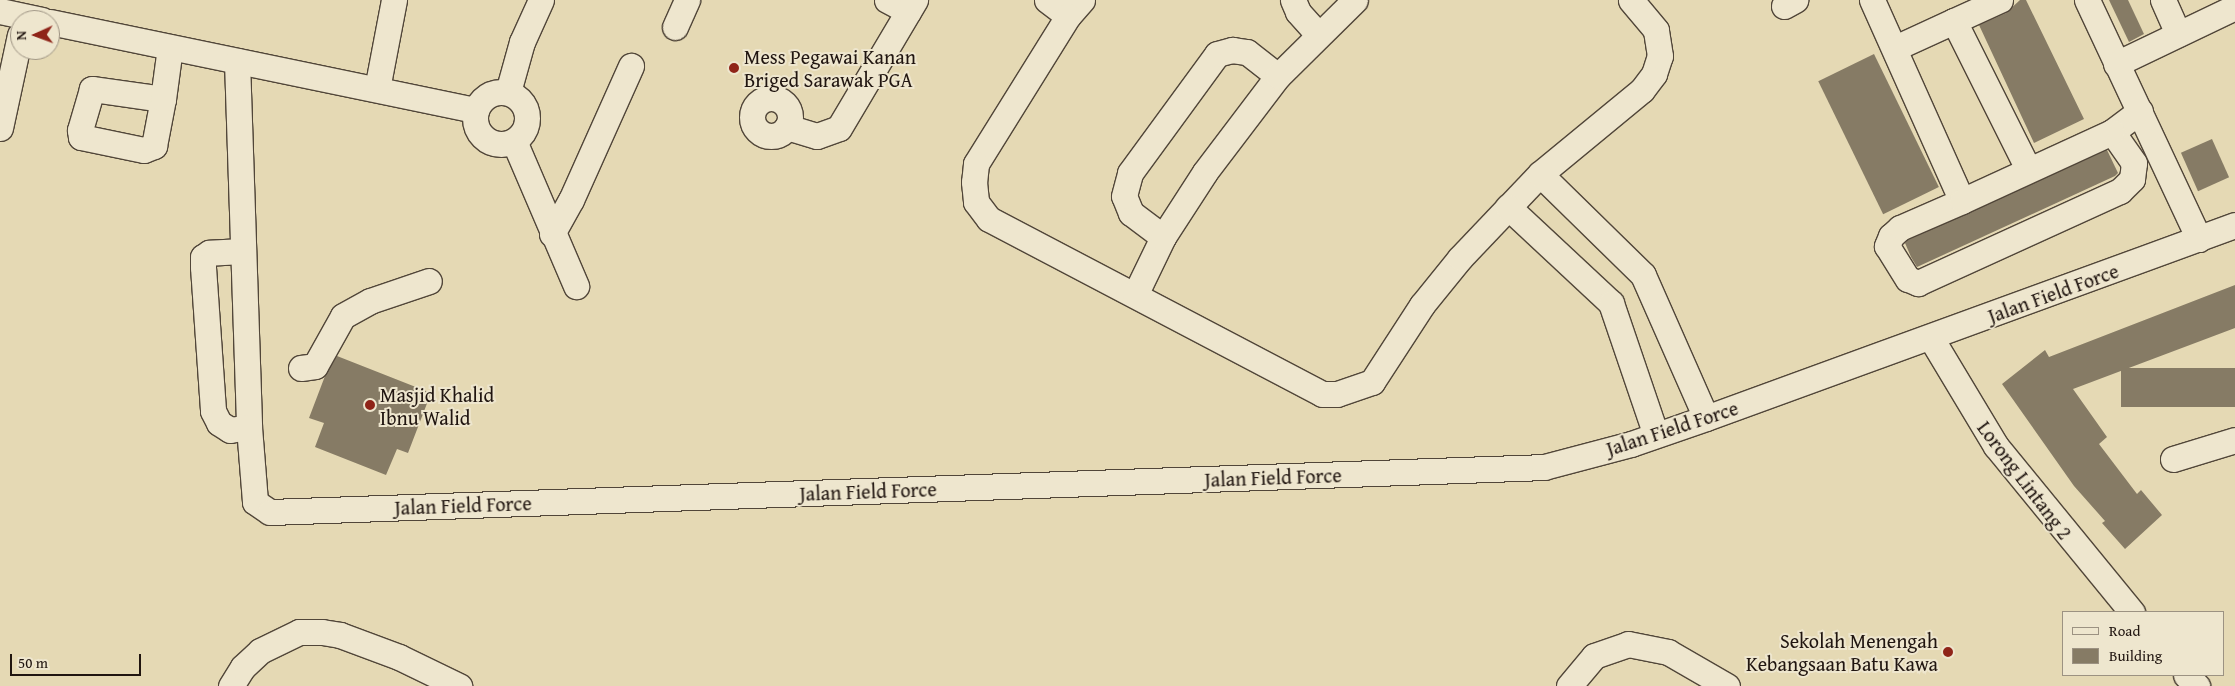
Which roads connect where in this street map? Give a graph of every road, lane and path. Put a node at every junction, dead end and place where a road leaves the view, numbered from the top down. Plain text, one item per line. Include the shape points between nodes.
1 (394, 0) edge
2 (541, 0) edge
3 (687, 0) edge
4 (1047, 0) edge
5 (1293, 0) edge
6 (1355, 0) edge
7 (1631, 0) edge
8 (1872, 0) edge
9 (2000, 0) edge
10 (2087, 0) edge
11 (2163, 0) edge
12 (903, 4) edge
13 (2235, 7) edge
14 (1075, 8) edge
15 (1954, 21) junction
16 (60, 24) edge
17 (675, 27) dead end
18 (1318, 34) junction
19 (2178, 34) junction
20 (170, 47) junction
21 (1895, 48) junction
22 (17, 60) edge
23 (237, 61) junction
24 (2116, 64) junction
25 (631, 66) dead end
26 (1278, 76) junction
27 (377, 89) junction
28 (508, 92) junction
29 (162, 99) dead end
30 (476, 110) junction
31 (2140, 111) junction
32 (787, 126) dead end
33 (0, 128) edge
34 (2112, 132) junction
35 (514, 141) junction
36 (2028, 169) junction
37 (1540, 174) junction
38 (1962, 201) junction
39 (1508, 207) junction
40 (2235, 226) edge
41 (552, 234) junction
42 (1163, 237) junction
43 (2199, 239) junction
44 (243, 251) junction
45 (429, 281) dead end
46 (576, 286) dead end
47 (1134, 295) junction
48 (1931, 338) junction
49 (302, 368) dead end
50 (1706, 418) junction
51 (249, 427) junction
52 (1656, 435) junction
53 (2235, 440) edge
54 (2173, 459) dead end
55 (2131, 611) edge
56 (231, 686) edge
57 (459, 686) edge
58 (1568, 686) edge
59 (1727, 686) edge

1 - 27 street
2 - 28 street via 522,42
3 - 17 street
4 - 14 street
5 - 18 street via 1298,12
6 - 18 street
7 - 37 street via 1656,30 1660,56 1654,74 1642,90
8 - 21 street
9 - 15 street
10 - 24 street
11 - 19 street
12 - 32 street via 839,128 817,136
13 - 19 street
14 - 47 street via 976,164 976,202 989,219
15 - 21 street
15 - 36 street
16 - 20 street
18 - 26 street
19 - 24 street
20 - 23 street
20 - 29 street
21 - 38 street
22 - 33 street
23 - 27 street
23 - 44 street
24 - 31 street
25 - 41 street via 571,200
26 - 42 street via 1204,172
26 - 42 street via 1248,52 1232,50 1218,54 1130,173 1124,196 1131,213
27 - 30 street
28 - 30 street via 488,94
28 - 35 street via 521,101 527,115 522,134
30 - 35 street via 475,120 484,138 504,144
31 - 34 street
31 - 43 street
34 - 36 street
34 - 38 street via 2134,163 2132,179 2120,191 1918,283 1908,279 1896,266 1888,246 1891,236 1900,228
35 - 41 street
36 - 38 street
37 - 39 street
37 - 50 street via 1643,275
39 - 47 street via 1422,305 1372,382 1338,394 1322,394
39 - 52 street via 1611,303
40 - 43 street, Jalan Field Force
41 - 46 street
42 - 47 street
43 - 48 street, Jalan Field Force
44 - 51 street
44 - 51 street via 209,253 203,257 202,267 213,411 219,422 230,430
45 - 49 street via 370,301 343,316 315,366
48 - 50 street, Jalan Field Force
48 - 55 street, Lorong Lintang 2 via 1996,446
50 - 52 street, Jalan Field Force
51 - 52 street, Jalan Field Force via 255,502 270,512 1544,467
53 - 54 street
56 - 57 street via 243,667 260,651 299,632 322,632 340,635 399,658
58 - 59 street via 1594,656 1628,644 1668,652

